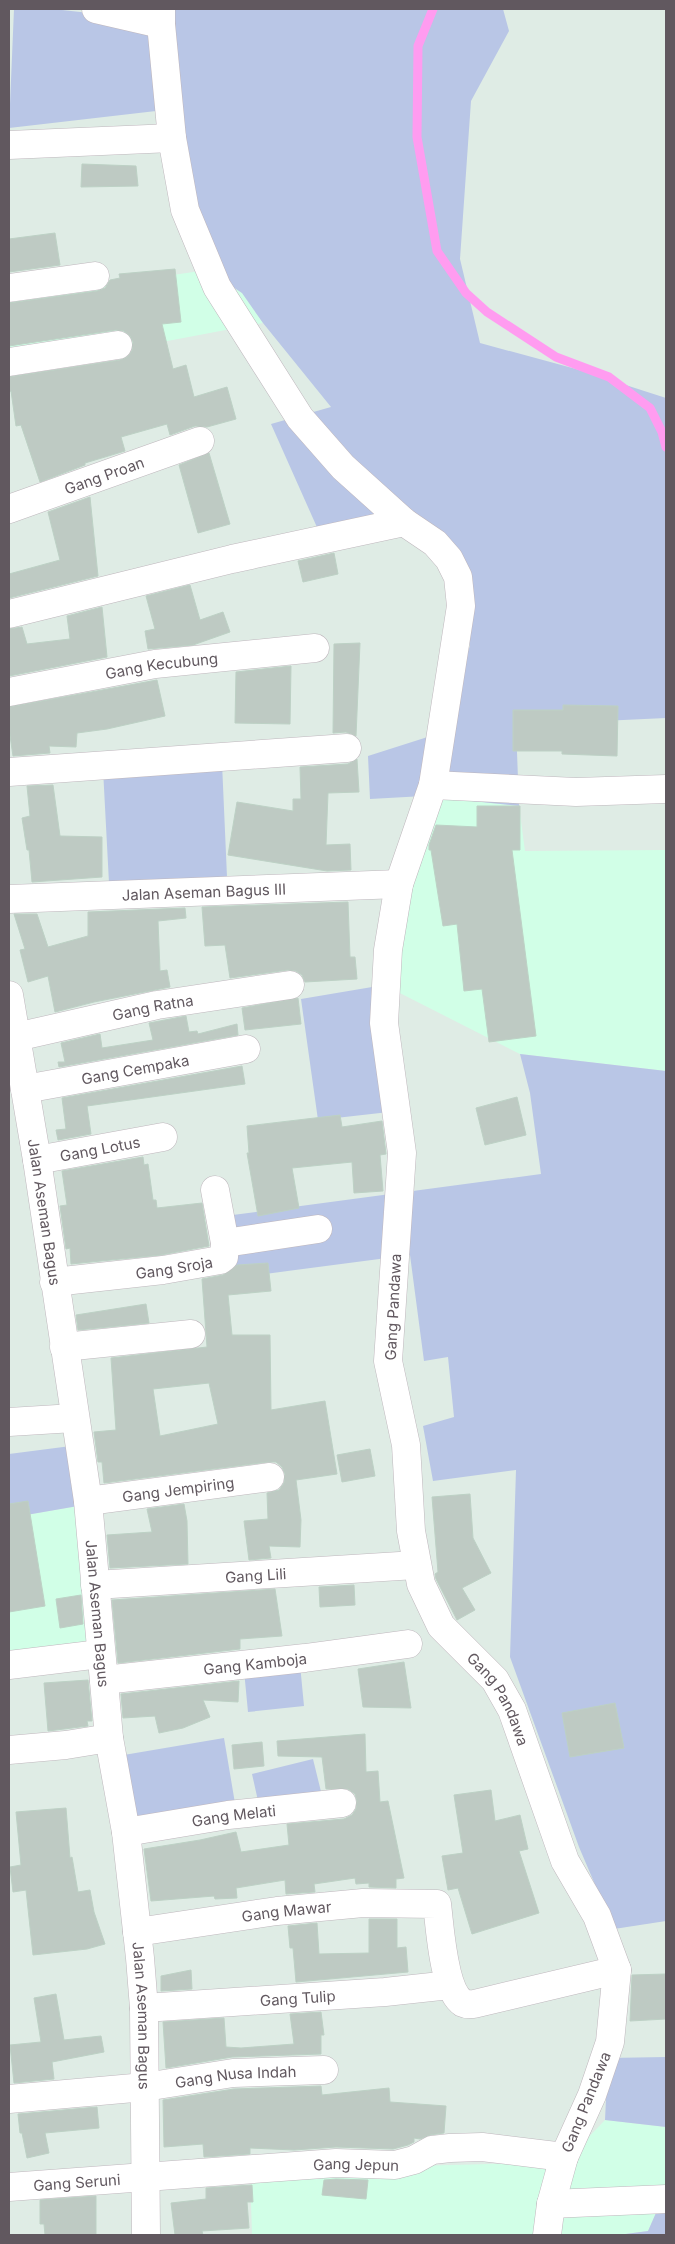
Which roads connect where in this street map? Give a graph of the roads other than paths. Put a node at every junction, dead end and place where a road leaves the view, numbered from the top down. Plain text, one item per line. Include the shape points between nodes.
1 (96, 9) edge
2 (161, 16) edge
3 (172, 138) junction
4 (9, 145) edge
5 (95, 276) dead end
6 (9, 288) edge
7 (118, 345) dead end
8 (9, 362) edge
9 (200, 441) dead end
10 (9, 509) edge
11 (404, 522) junction
12 (9, 614) edge
13 (315, 648) dead end
14 (9, 692) edge
15 (347, 748) dead end
16 (9, 772) edge
17 (433, 785) junction
18 (666, 789) edge
19 (399, 884) junction
20 (9, 899) edge
21 (290, 985) dead end
22 (9, 995) edge
23 (16, 1037) junction
24 (246, 1049) dead end
25 (25, 1089) junction
26 (163, 1137) dead end
27 (37, 1160) junction
28 (215, 1190) dead end
29 (318, 1229) dead end
30 (225, 1243) junction
31 (54, 1282) junction
32 (191, 1334) dead end
33 (64, 1347) junction
34 (74, 1418) junction
35 (9, 1422) edge
36 (270, 1477) dead end
37 (88, 1501) junction
38 (416, 1565) junction
39 (95, 1585) junction
40 (408, 1644) dead end
41 (9, 1665) edge
42 (102, 1667) junction
43 (109, 1738) junction
44 (9, 1750) edge
45 (342, 1803) dead end
46 (126, 1832) junction
47 (137, 1932) junction
48 (617, 1970) junction
49 (450, 1984) junction
50 (144, 2008) junction
51 (324, 2070) dead end
52 (145, 2087) junction
53 (9, 2099) edge
54 (564, 2157) junction
55 (144, 2178) junction
56 (9, 2187) edge
57 (666, 2199) edge
58 (551, 2204) junction
59 (146, 2235) edge
60 (547, 2235) edge

1 - 2 street
2 - 3 street, Gang Pandawa
3 - 4 street
3 - 11 street, Gang Pandawa via 185,210 217,287 300,418 343,467
5 - 6 street
7 - 8 street
9 - 10 street, Gang Proan
11 - 12 street via 232,559
11 - 17 street, Gang Pandawa via 435,543 458,577 461,606
13 - 14 street, Gang Kecubung via 155,664
15 - 16 street
17 - 18 street via 576,792
17 - 19 street, Gang Pandawa
19 - 20 street, Jalan Aseman Bagus III
19 - 38 street, Gang Pandawa via 388,950 384,1023 402,1153 388,1361 406,1445
21 - 23 street, Gang Ratna via 157,1005
22 - 23 street, Jalan Aseman Bagus
23 - 25 street, Jalan Aseman Bagus
24 - 25 street, Gang Cempaka
25 - 27 street, Jalan Aseman Bagus
26 - 27 street, Gang Lotus
27 - 31 street, Jalan Aseman Bagus
28 - 30 street, Gang Sroja
29 - 30 street
30 - 31 street, Gang Sroja via 224,1257 220,1260
31 - 33 street, Jalan Aseman Bagus
32 - 33 street
33 - 34 street, Jalan Aseman Bagus
34 - 35 street
34 - 37 street, Jalan Aseman Bagus
36 - 37 street, Gang Jempiring
37 - 39 street, Jalan Aseman Bagus
38 - 39 street, Gang Lili
38 - 48 street, Gang Pandawa via 421,1584 441,1626 495,1680 512,1710 565,1861 597,1916
39 - 42 street, Jalan Aseman Bagus
40 - 42 street, Gang Kamboja via 295,1659
41 - 42 street, Gang Kamboja
42 - 43 street, Jalan Aseman Bagus
43 - 44 street
43 - 46 street, Jalan Aseman Bagus
45 - 46 street, Gang Melati via 228,1815
46 - 47 street, Jalan Aseman Bagus
47 - 49 street, Gang Mawar via 277,1911 363,1903 437,1904
47 - 50 street, Jalan Aseman Bagus
48 - 49 street via 474,2004 461,2002
48 - 54 street, Gang Pandawa via 610,2042 592,2095
49 - 50 street, Gang Tulip via 385,1992
50 - 52 street, Jalan Aseman Bagus
51 - 52 street, Gang Nusa Indah via 233,2073
52 - 53 street, Gang Nusa Indah
52 - 55 street, Jalan Aseman Bagus
54 - 55 street, Gang Jepun via 482,2148 450,2148 432,2150 414,2160 395,2165 336,2163
54 - 58 street, Gang Pandawa
55 - 56 street, Gang Seruni
55 - 59 street, Jalan Aseman Bagus
57 - 58 street
58 - 60 street, Gang Pandawa

